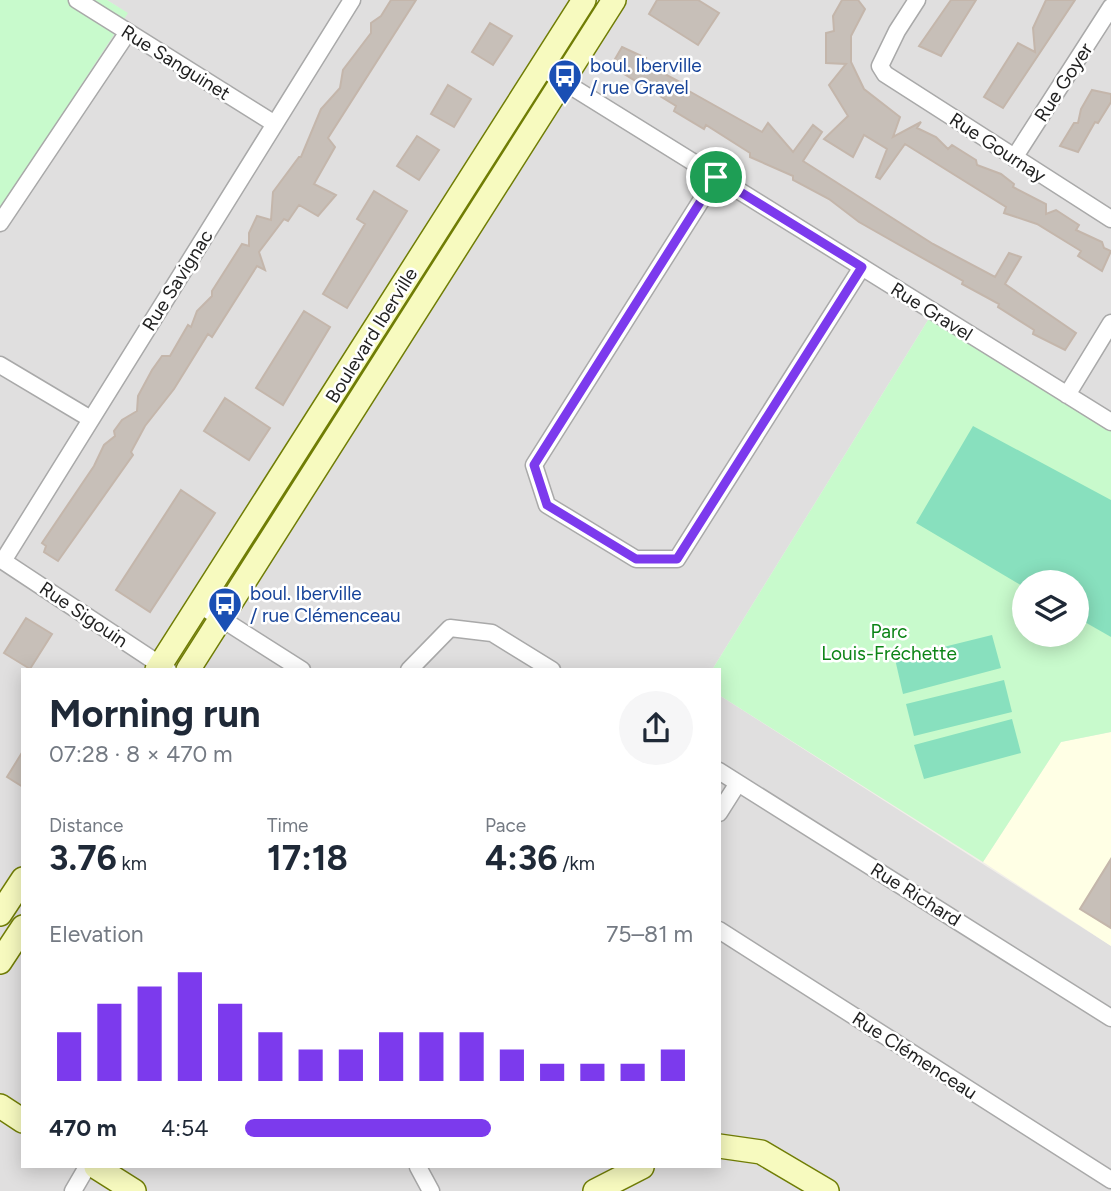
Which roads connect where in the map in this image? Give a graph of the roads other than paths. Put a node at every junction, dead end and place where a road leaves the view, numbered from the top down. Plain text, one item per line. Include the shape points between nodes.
1 (77, 0) edge
2 (352, 0) edge
3 (584, 0) edge
4 (614, 0) edge
5 (917, 0) edge
6 (1111, 7) edge
7 (128, 32) junction
8 (540, 67) junction
9 (562, 81) junction
10 (275, 124) junction
11 (1014, 158) junction
12 (716, 177) junction
13 (1111, 219) edge
14 (0, 223) edge
15 (862, 267) junction
16 (1111, 323) edge
17 (0, 365) edge
18 (1068, 395) junction
19 (89, 418) junction
20 (1111, 422) edge
21 (2, 560) edge
22 (200, 605) junction
23 (221, 620) junction
24 (161, 668) edge
25 (163, 668) edge
26 (189, 668) edge
27 (299, 668) edge
28 (411, 668) edge
29 (549, 668) edge
30 (721, 772) edge
31 (738, 783) junction
32 (721, 810) edge
33 (21, 882) edge
34 (0, 915) edge
35 (21, 930) edge
36 (721, 931) edge
37 (0, 962) edge
38 (1111, 1018) edge
39 (0, 1107) edge
40 (21, 1120) edge
41 (721, 1146) edge
42 (86, 1168) edge
43 (98, 1168) edge
44 (419, 1168) edge
45 (637, 1168) edge
46 (1111, 1180) edge
47 (73, 1191) edge
48 (134, 1191) edge
49 (431, 1191) edge
50 (595, 1191) edge
51 (827, 1191) edge

1 - 7 street, Rue Sanguinet
2 - 10 street, Rue Savignac
3 - 8 street, Boulevard Iberville
4 - 9 street, Boulevard Iberville
5 - 11 street, Rue Gournay via 880,66 885,74
6 - 11 street, Rue Goyer
7 - 10 street, Rue Sanguinet
7 - 14 street
8 - 9 street, Rue Gravel
8 - 22 street, Boulevard Iberville
9 - 12 street, Rue Gravel
9 - 23 street, Boulevard Iberville
10 - 19 street, Rue Savignac
11 - 13 street, Rue Gournay
12 - 15 street, Rue Gravel
12 - 15 street via 534,465 547,505 636,559 677,559
15 - 18 street, Rue Gravel
16 - 18 street
17 - 19 street
18 - 20 street, Rue Gravel
19 - 21 street, Rue Savignac
21 - 24 street, Rue Sigouin
22 - 23 street
22 - 25 street, Boulevard Iberville
23 - 26 street, Boulevard Iberville
23 - 27 street
28 - 29 street via 450,628 492,633
30 - 31 street, Rue Richard
31 - 32 street
31 - 38 street, Rue Richard
33 - 34 street
35 - 37 street
36 - 46 street, Rue Clémenceau
39 - 40 street
41 - 51 street via 761,1152
42 - 47 street
43 - 48 street
44 - 49 street
45 - 50 street

